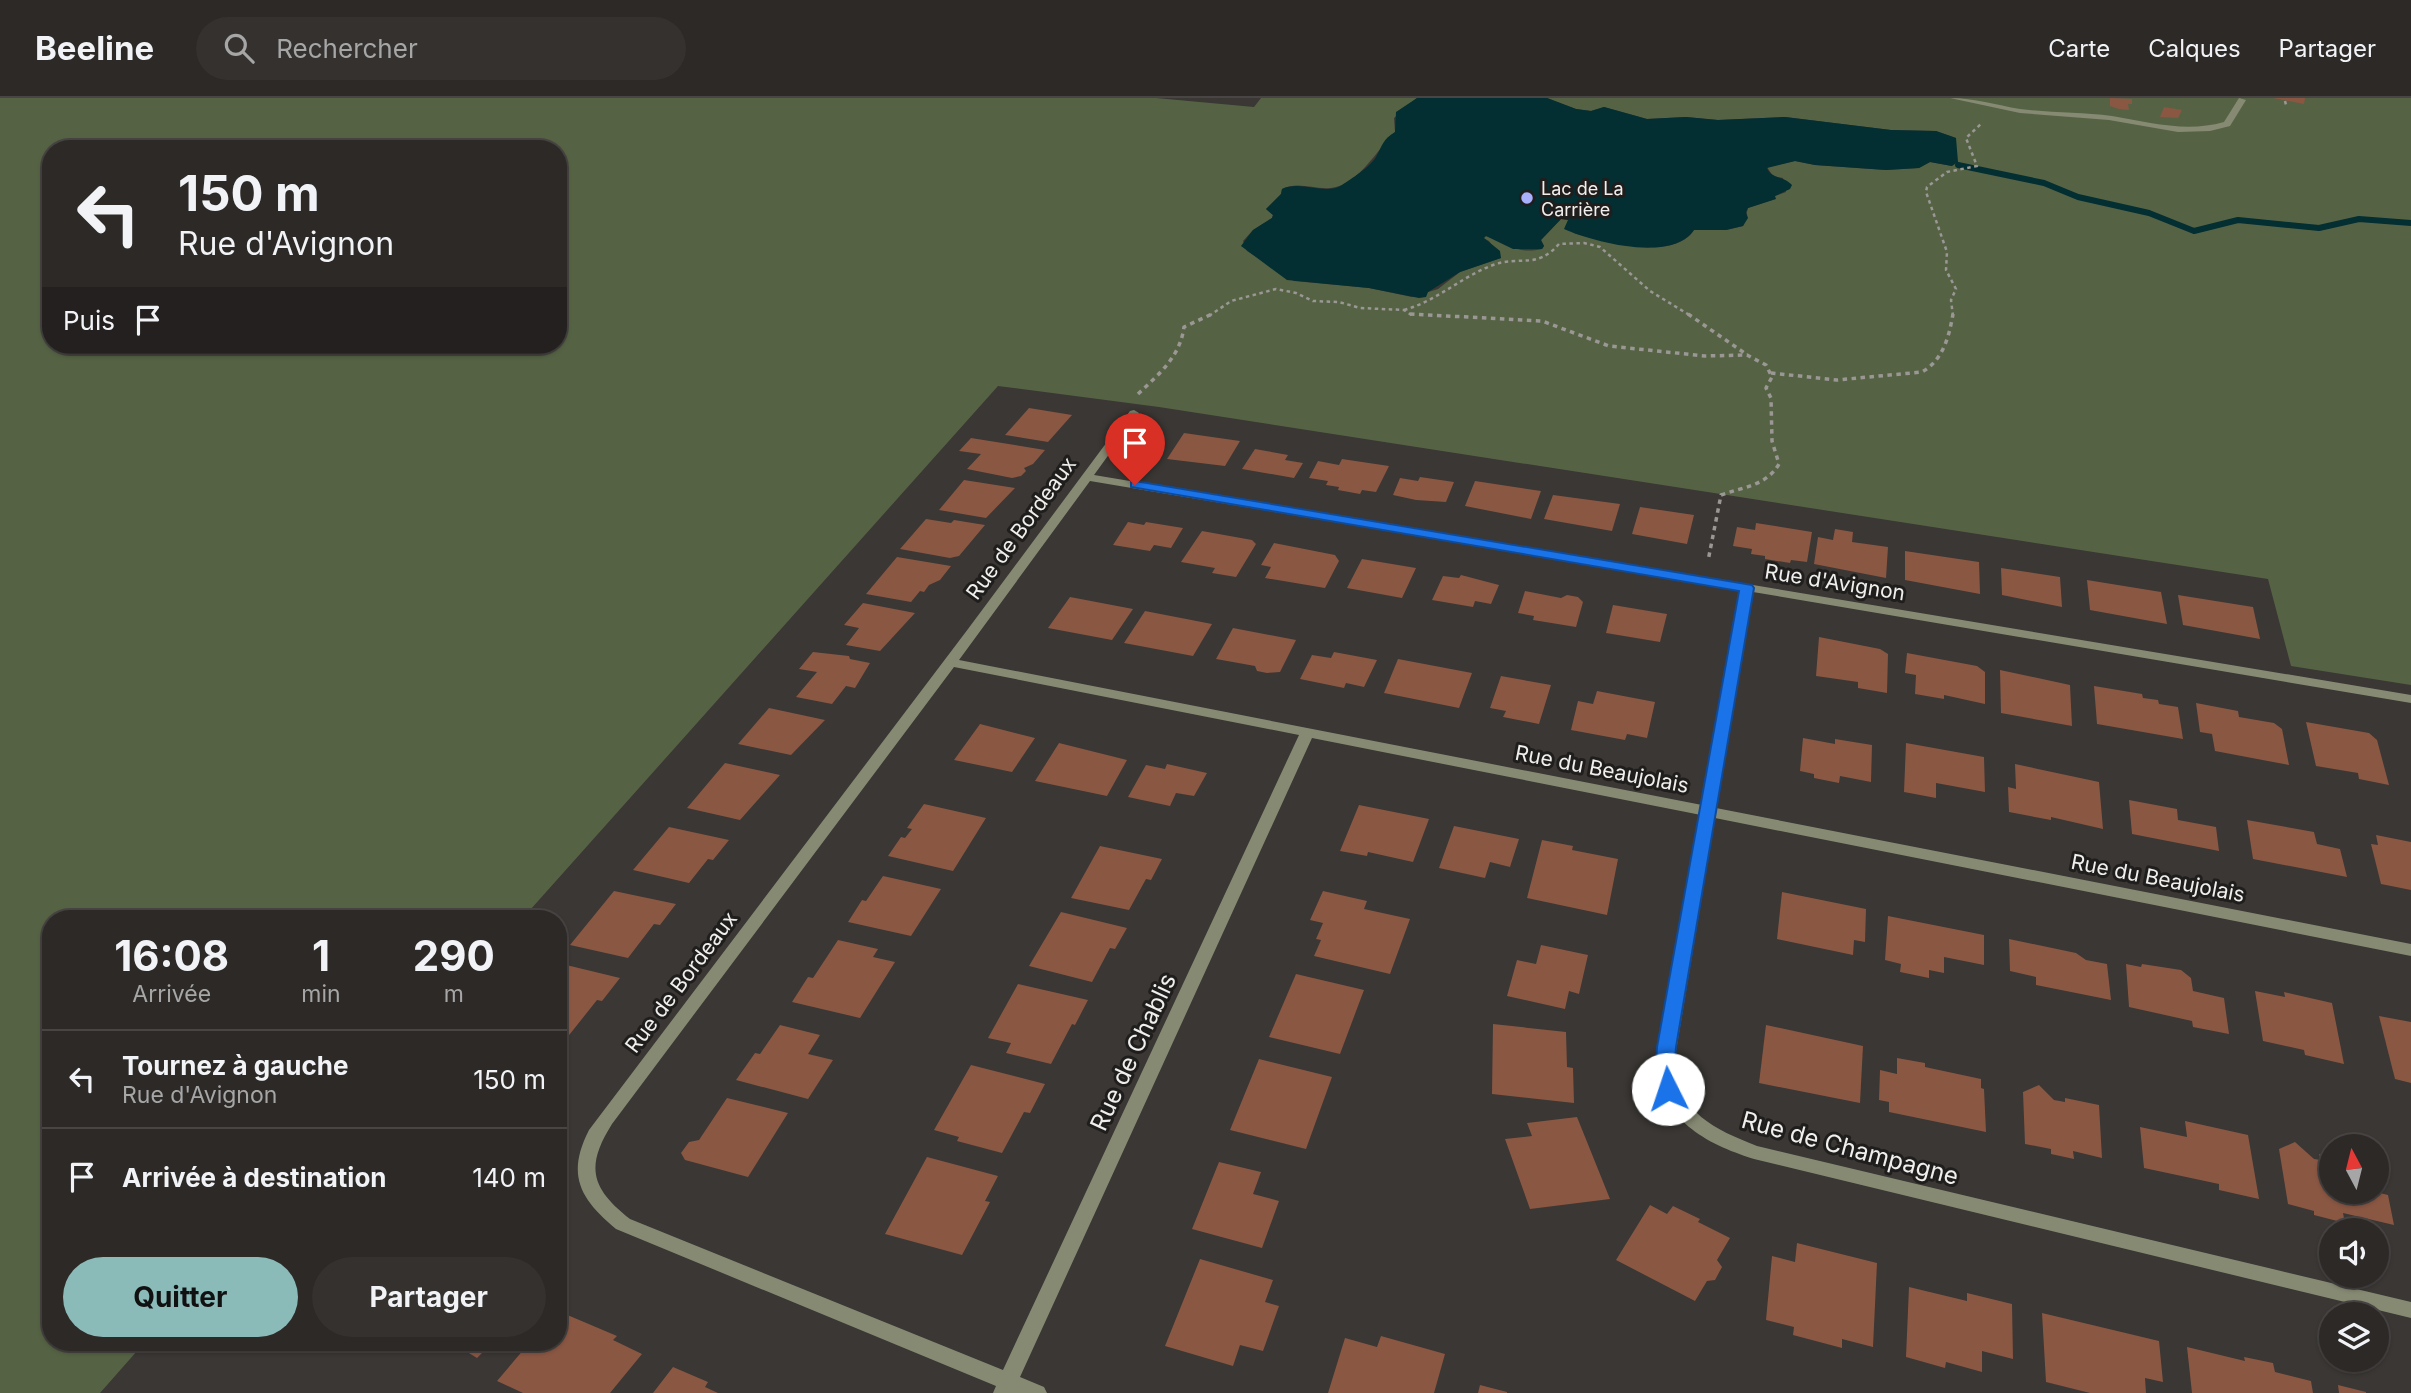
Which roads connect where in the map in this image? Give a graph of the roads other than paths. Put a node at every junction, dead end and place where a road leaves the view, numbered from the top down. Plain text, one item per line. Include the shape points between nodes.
1 (1954, 98) edge
2 (2242, 100) dead end
3 (1134, 412) road end
4 (1087, 477) junction
5 (1746, 588) junction
6 (950, 662) junction
7 (2411, 699) edge
8 (1308, 731) junction
9 (1707, 811) junction
10 (2411, 950) edge
11 (2411, 1310) edge
12 (1006, 1387) edge
13 (1037, 1393) edge

1 - 2 street via 2195,131 2227,124
3 - 4 street, Rue de Bordeaux
4 - 5 street, Rue d'Avignon
4 - 6 street, Rue de Bordeaux
5 - 7 street, Rue d'Avignon
5 - 9 street, Rue de Champagne
6 - 8 street, Rue du Beaujolais
6 - 12 street, Rue de Bordeaux via 606,1119 590,1144 585,1171 594,1200 623,1224
8 - 9 street, Rue du Beaujolais
8 - 12 street, Rue de Chablis
9 - 10 street, Rue du Beaujolais
9 - 11 street, Rue de Champagne via 1665,1062 1668,1089 1697,1126 1730,1143 1783,1159
12 - 13 street, Rue de Bordeaux

